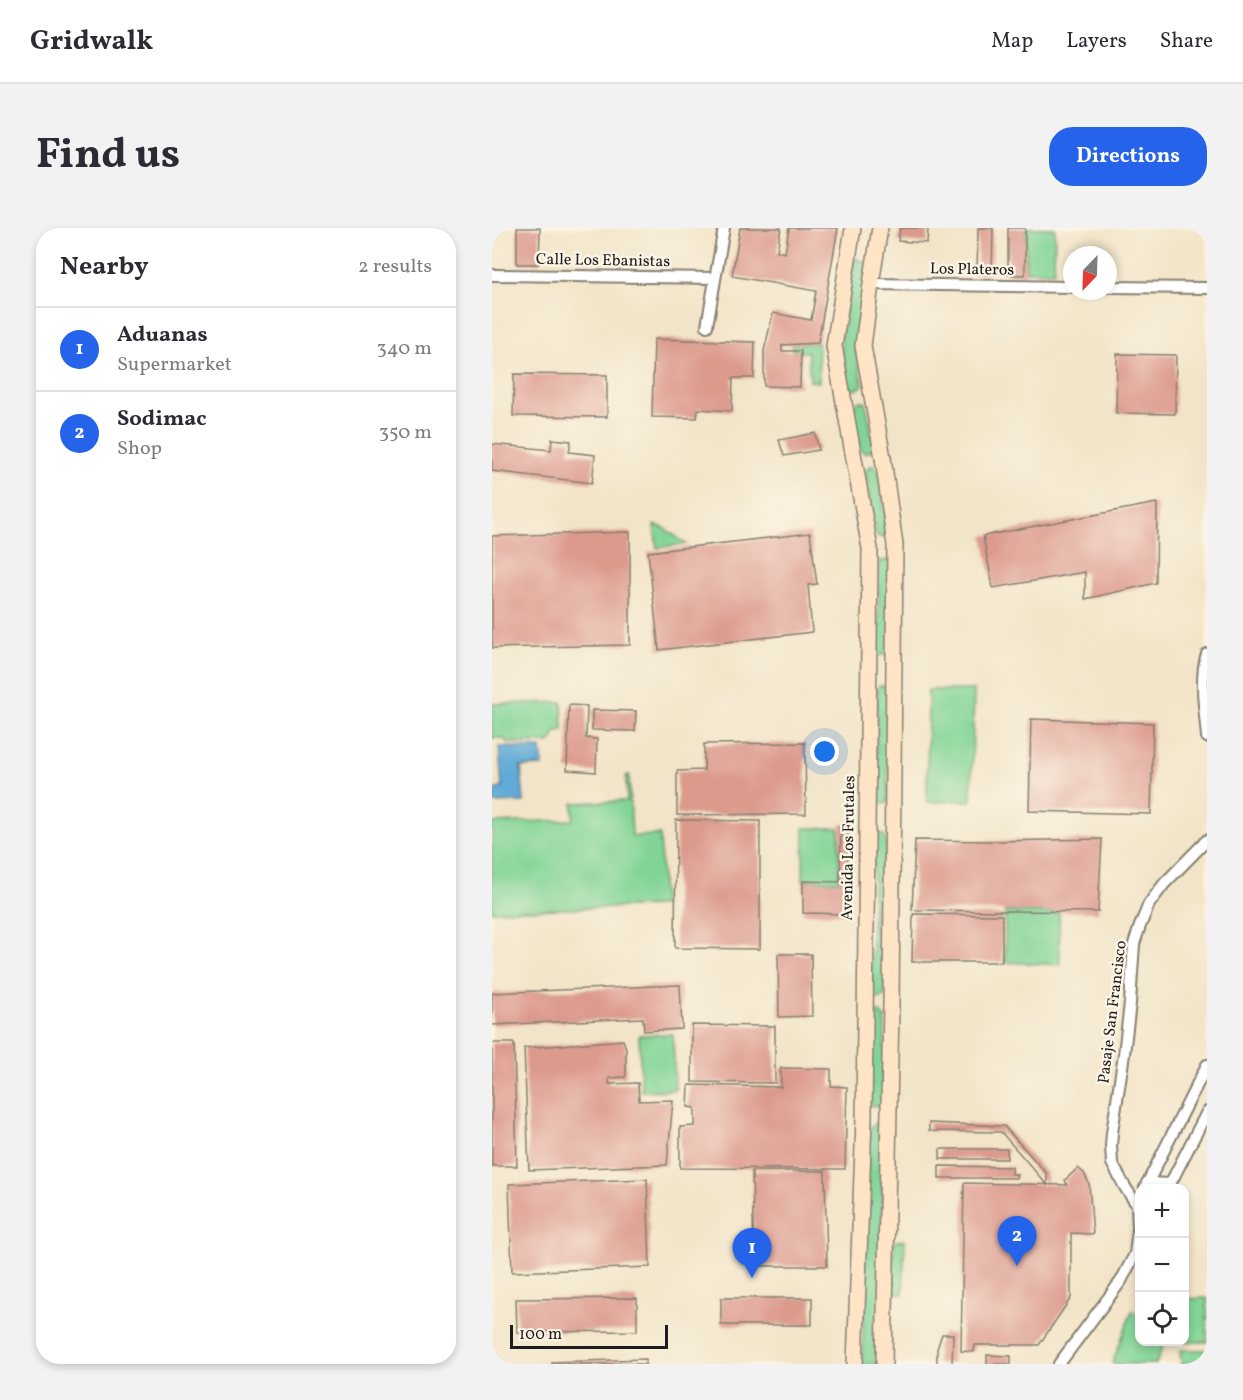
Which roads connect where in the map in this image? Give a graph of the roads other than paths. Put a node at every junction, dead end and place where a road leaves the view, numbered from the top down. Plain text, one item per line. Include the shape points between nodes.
1 (723, 228) edge
2 (853, 228) edge
3 (880, 228) edge
4 (492, 275) edge
5 (715, 278) junction
6 (871, 284) junction
7 (1063, 286) edge
8 (1117, 287) edge
9 (1207, 288) edge
10 (707, 326) dead end
11 (1207, 654) edge
12 (1207, 737) edge
13 (1207, 840) edge
14 (1207, 1065) edge
15 (1196, 1086) junction
16 (1207, 1092) edge
17 (1207, 1112) edge
18 (864, 1119) junction
19 (890, 1119) junction
20 (1175, 1129) junction
21 (1194, 1138) junction
22 (1147, 1184) edge
23 (1170, 1184) edge
24 (1135, 1199) edge
25 (1137, 1238) edge
26 (855, 1364) edge
27 (884, 1364) edge
28 (1059, 1364) edge

1 - 5 street
2 - 18 main road, Avenida Los Frutales via 834,346 870,549
3 - 6 main road
4 - 5 street, Calle Los Ebanistas
5 - 10 street
6 - 7 street, Los Plateros
6 - 19 main road via 863,346 895,545
8 - 9 street
11 - 12 street via 1203,665
13 - 24 street, Pasaje San Francisco via 1149,904 1134,945 1111,1146 1112,1163
14 - 15 street
15 - 16 street
15 - 20 street
17 - 21 street
18 - 19 main road
18 - 26 main road, Avenida Los Frutales
19 - 27 main road
20 - 21 street
20 - 22 street
21 - 23 street
25 - 28 street via 1135,1254 1121,1281

